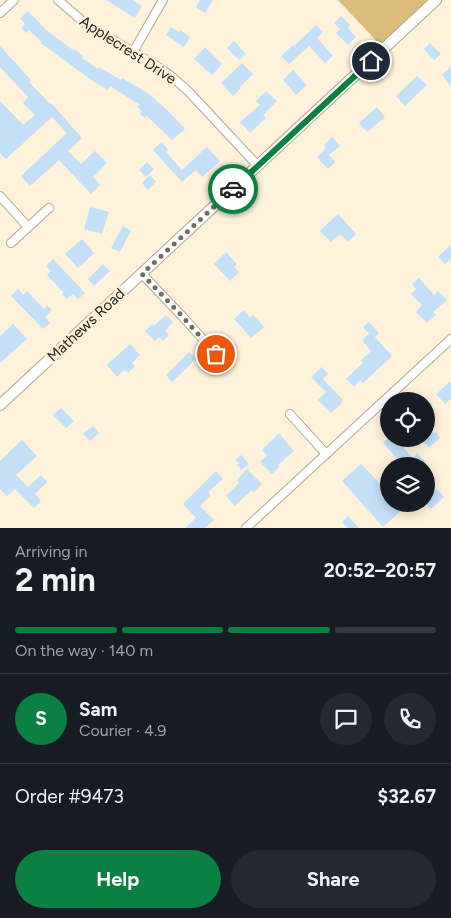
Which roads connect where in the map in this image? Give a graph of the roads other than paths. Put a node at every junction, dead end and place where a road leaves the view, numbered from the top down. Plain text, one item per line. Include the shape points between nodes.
1 (14, 0) edge
2 (58, 0) edge
3 (163, 0) edge
4 (436, 0) edge
5 (0, 13) edge
6 (134, 52) junction
7 (258, 166) junction
8 (0, 196) edge
9 (49, 208) dead end
10 (28, 227) junction
11 (11, 243) dead end
12 (142, 274) junction
13 (451, 339) edge
14 (216, 354) dead end
15 (0, 405) edge
16 (290, 414) dead end
17 (326, 454) junction
18 (246, 528) edge

1 - 5 street
2 - 6 street, Applecrest Drive via 86,24
3 - 6 street
4 - 7 street, Mathews Road
6 - 7 street, Applecrest Drive via 189,92
7 - 12 street, Mathews Road
8 - 10 street
9 - 10 street
10 - 11 street
12 - 14 street
12 - 15 street, Mathews Road
13 - 17 street
16 - 17 street
17 - 18 street

